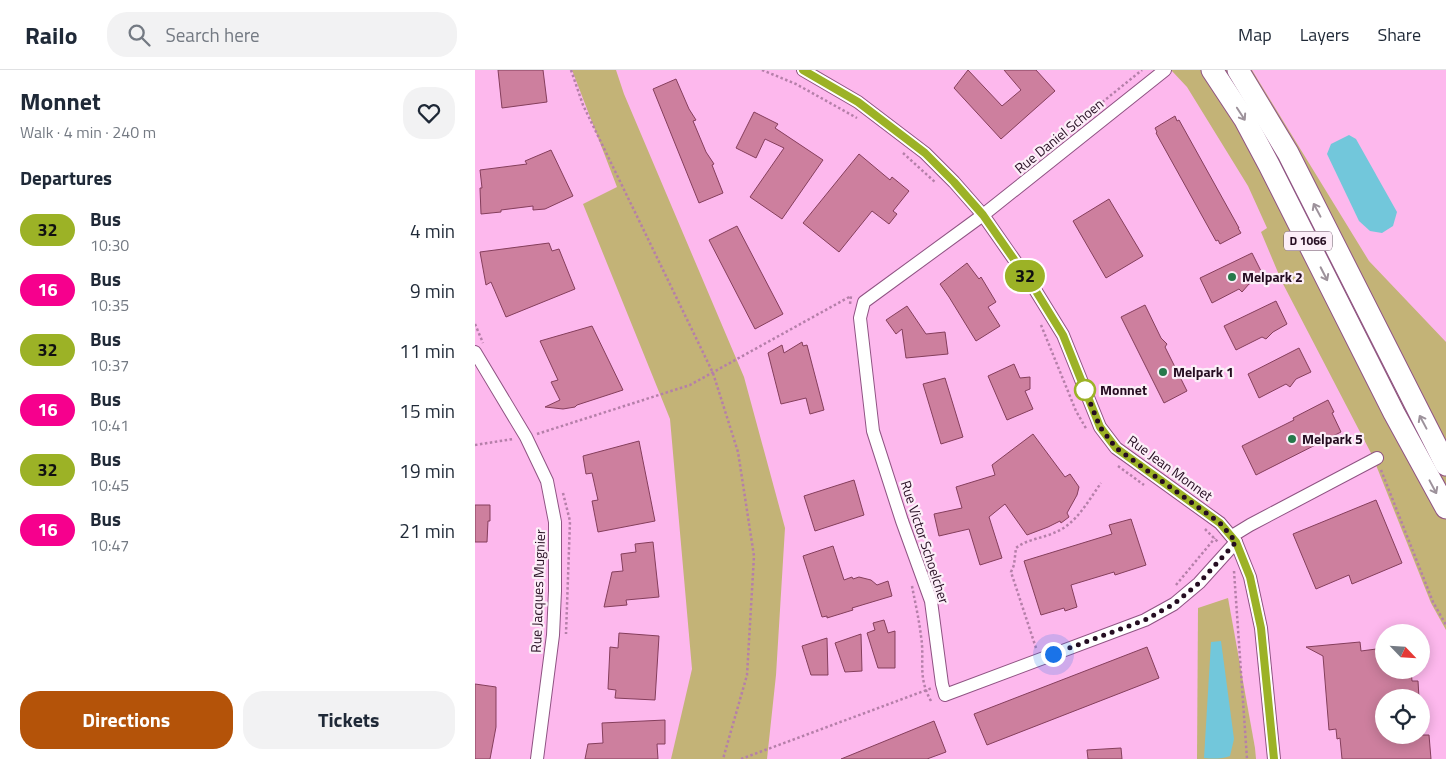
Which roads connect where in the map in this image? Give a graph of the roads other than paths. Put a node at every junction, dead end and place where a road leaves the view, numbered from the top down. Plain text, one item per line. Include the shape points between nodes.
1 (803, 70) edge
2 (1165, 70) edge
3 (1238, 70) edge
4 (1213, 72) edge
5 (983, 215) junction
6 (475, 352) edge
7 (1377, 458) road end
8 (1446, 465) edge
9 (1446, 508) edge
10 (1234, 539) junction
11 (537, 759) edge
12 (1274, 759) edge

1 - 5 street, Rue Jean Monnet via 858,102 925,153
2 - 5 street, Rue Daniel Schoen
8 -> 3 highway, D 1066 via 1287,153
4 -> 9 highway, D 1066 via 1245,120
5 - 10 street, Rue Jean Monnet via 1063,335 1100,427 1116,448 1220,523
5 - 10 street, Rue Victor Schoelcher via 864,302 860,318 873,431 931,601 945,696 1145,620 1174,604 1199,583
6 - 11 street, Rue Jacques Mugnier via 526,437 547,481 555,522 553,635
7 - 10 street via 1250,525
10 - 12 street, Rue Jean Monnet via 1250,577 1261,628

